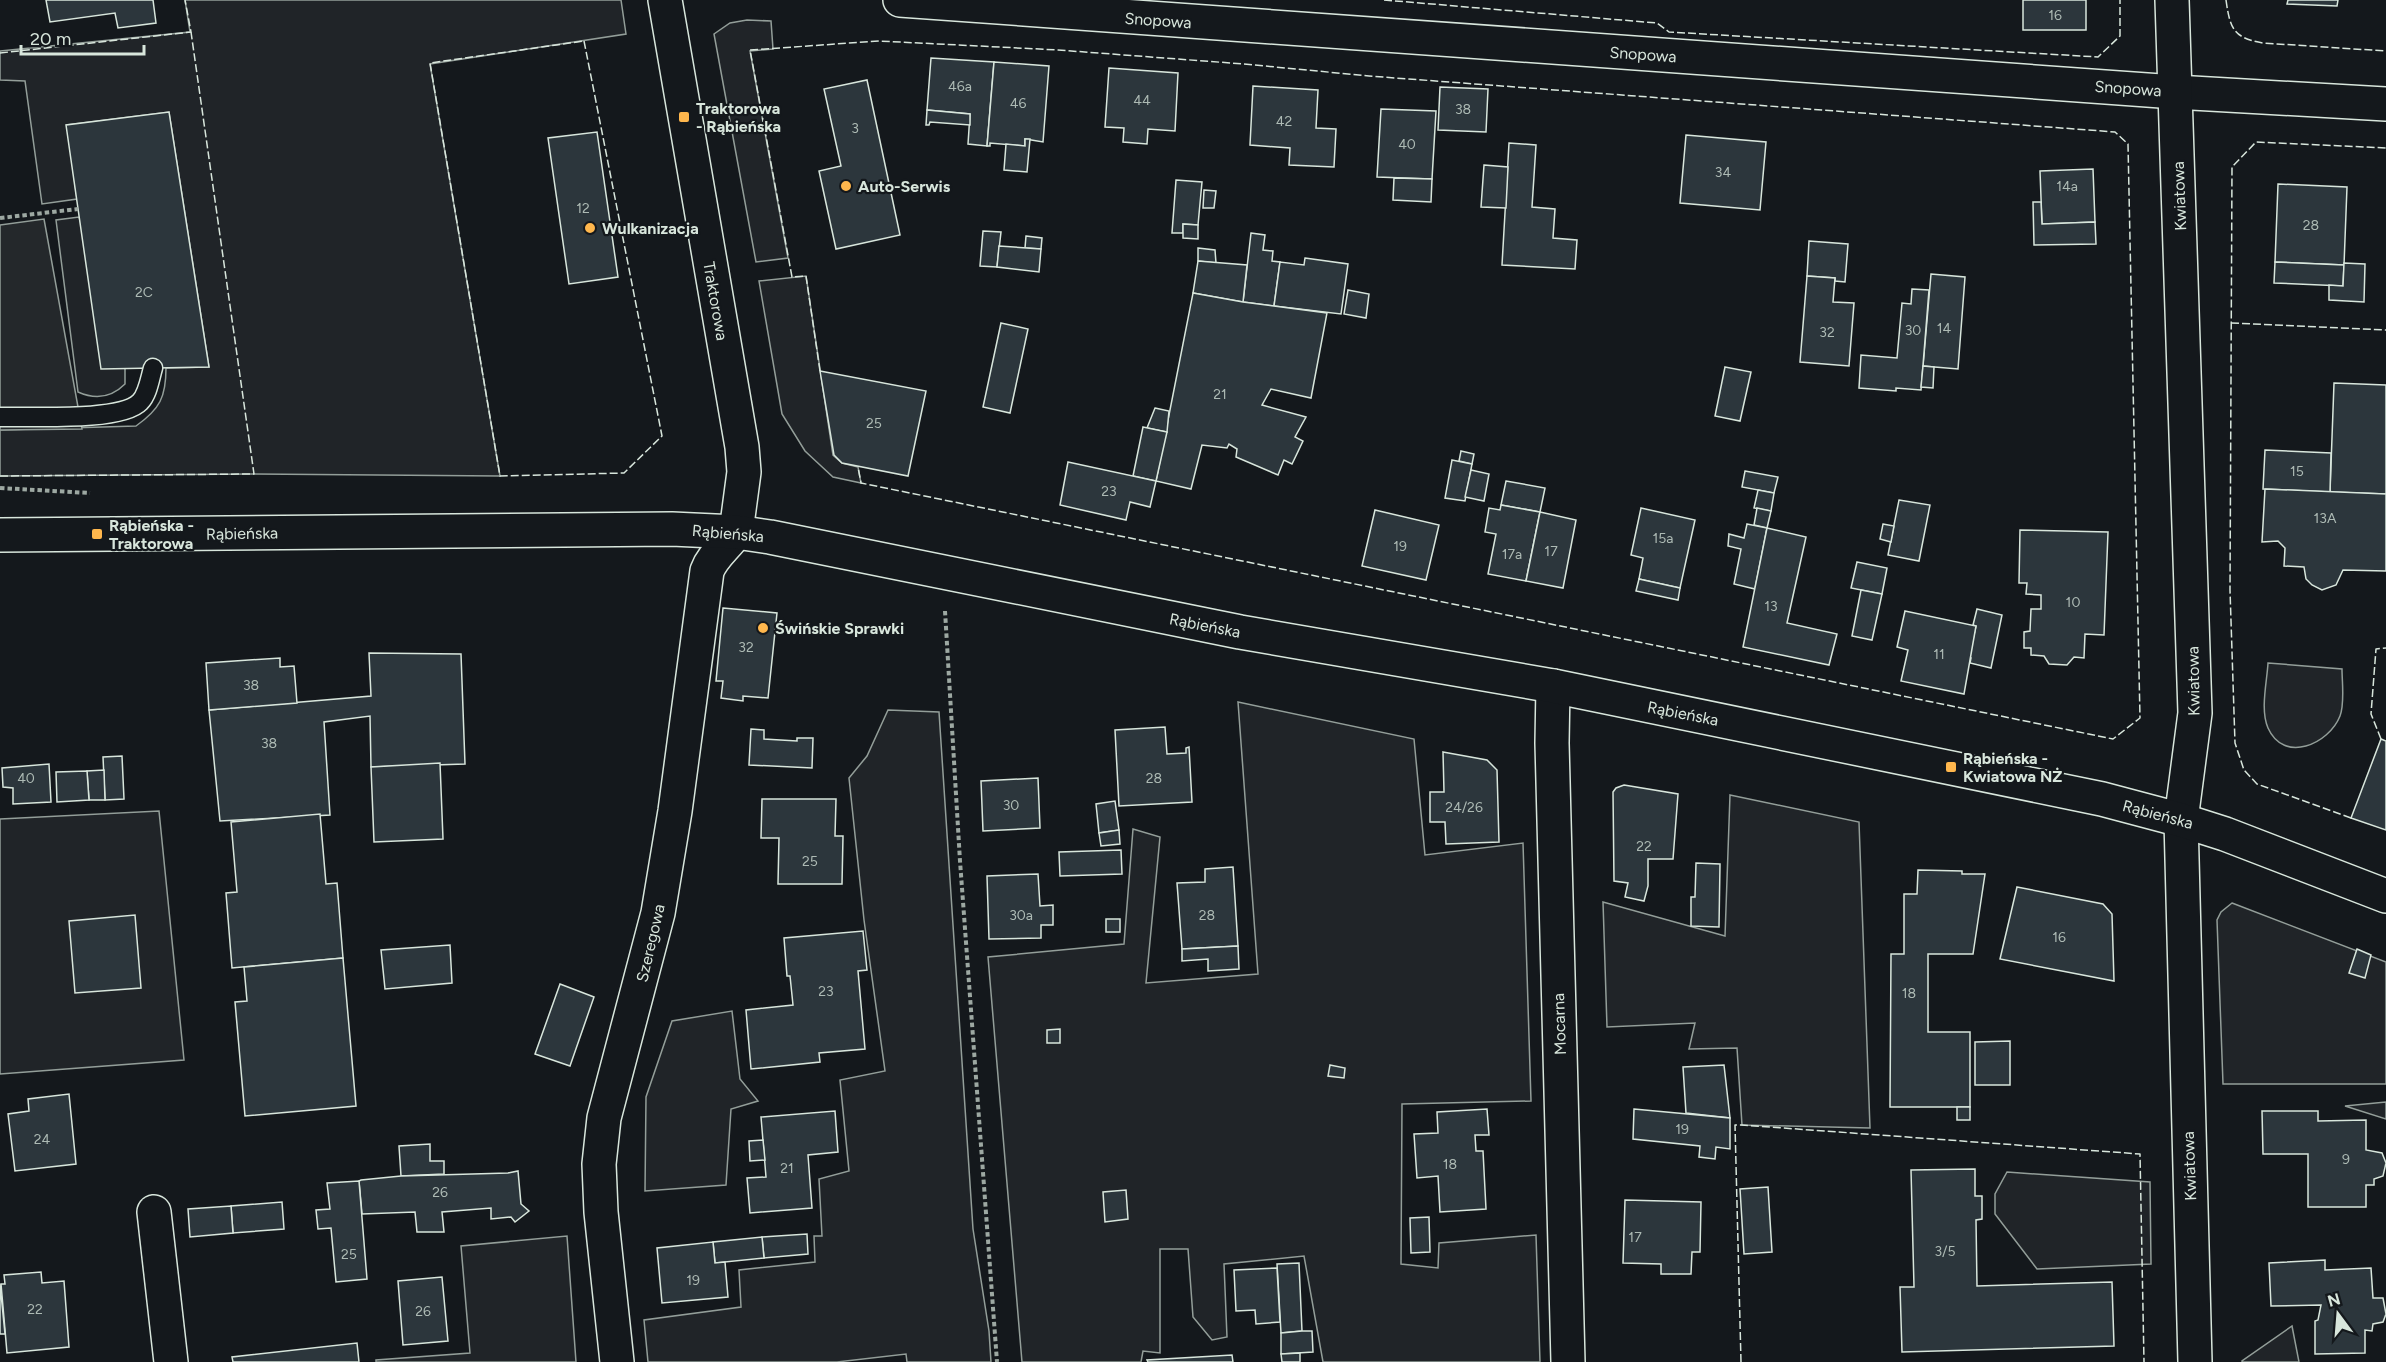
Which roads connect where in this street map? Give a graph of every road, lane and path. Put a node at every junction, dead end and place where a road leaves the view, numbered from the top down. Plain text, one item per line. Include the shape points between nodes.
1 (665, 0) edge
2 (900, 0) edge
3 (2172, 0) edge
4 (2175, 92) junction
5 (2386, 104) edge
6 (78, 209) dead end
7 (0, 218) edge
8 (153, 368) dead end
9 (0, 417) edge
10 (736, 532) junction
11 (0, 535) edge
12 (943, 572) junction
13 (1553, 686) junction
14 (2181, 820) junction
15 (2386, 896) edge
16 (154, 1212) dead end
17 (171, 1362) edge
18 (617, 1362) edge
19 (997, 1362) edge
20 (1568, 1362) edge
21 (2195, 1362) edge

1 - 10 street, Traktorowa via 742,447 744,472
2 - 4 street, Snopowa
3 - 4 street, Kwiatowa
4 - 5 street, Snopowa
4 - 14 street, Kwiatowa via 2195,713
6 - 7 path
8 - 9 lane via 141,402 126,412
10 - 11 street, Rąbieńska via 564,529
10 - 12 street, Rąbieńska
10 - 18 street, Szeregowa via 711,560 707,571 658,913 604,1118 599,1164 601,1212
12 - 13 street, Rąbieńska via 1240,632
12 - 19 path
13 - 14 street, Rąbieńska via 1963,769
13 - 20 street, Mocarna
14 - 15 street, Rąbieńska
14 - 21 street, Kwiatowa
16 - 17 street

